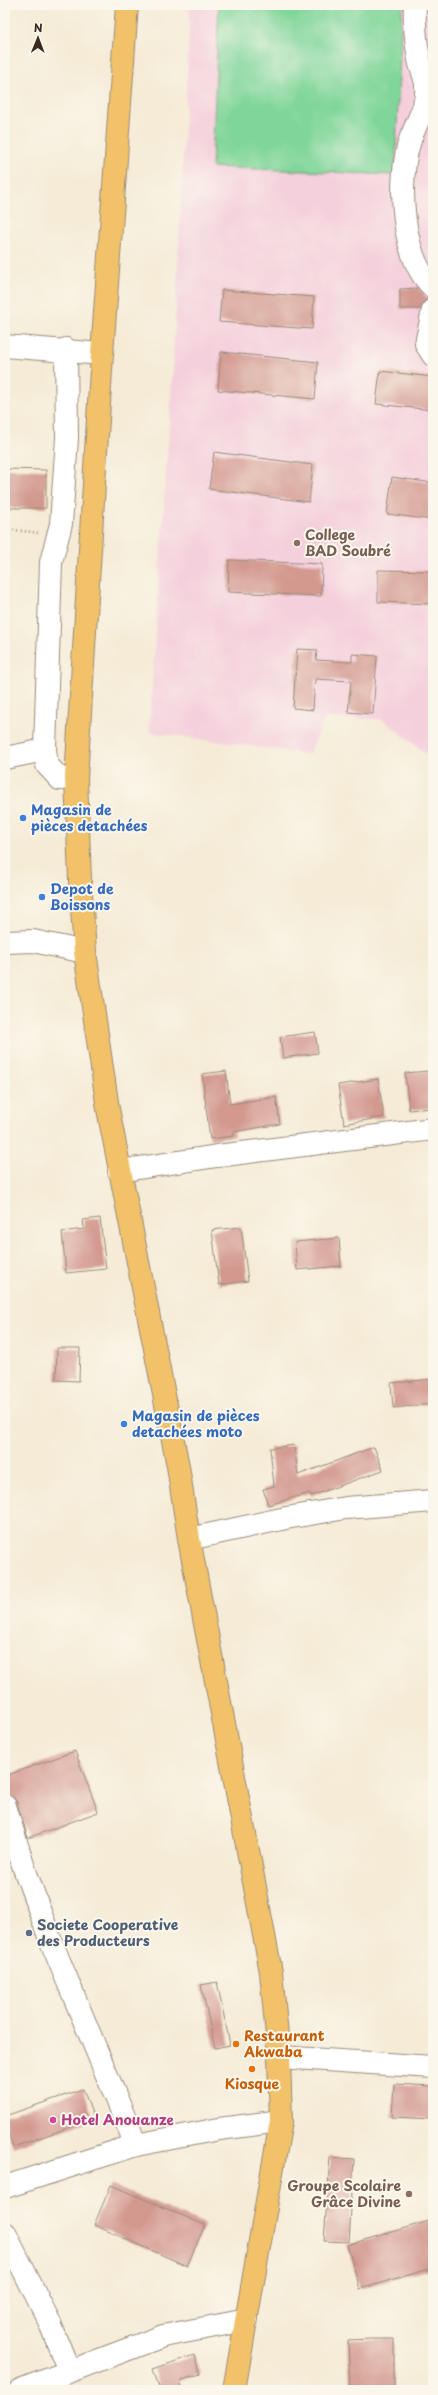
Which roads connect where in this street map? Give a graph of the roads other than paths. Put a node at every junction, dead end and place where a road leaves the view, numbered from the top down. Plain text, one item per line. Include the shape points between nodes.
1 (127, 5) edge
2 (415, 5) edge
3 (433, 287) edge
4 (433, 310) edge
5 (5, 346) edge
6 (66, 349) junction
7 (102, 354) junction
8 (433, 355) edge
9 (45, 750) junction
10 (5, 758) edge
11 (76, 778) junction
12 (5, 942) edge
13 (85, 952) junction
14 (433, 1130) edge
15 (119, 1171) junction
16 (433, 1502) edge
17 (190, 1539) junction
18 (5, 1806) edge
19 (279, 2057) junction
20 (433, 2067) edge
21 (281, 2120) junction
22 (136, 2145) junction
23 (5, 2187) edge
24 (5, 2233) edge
25 (247, 2320) junction
26 (68, 2371) junction
27 (20, 2390) edge
28 (234, 2390) edge

1 - 7 main road
2 - 3 street via 419,60 426,86 422,114 410,141 403,176 404,211 415,262 426,281
4 - 8 street via 426,344
5 - 6 street
6 - 7 street
6 - 9 street via 65,470 61,524 56,534 51,562
7 - 11 main road
9 - 10 street
9 - 11 street via 47,765 60,779
11 - 13 main road
12 - 13 street via 33,941
13 - 15 main road
14 - 15 street via 217,1156
15 - 17 main road via 178,1466
16 - 17 street via 346,1508
17 - 19 main road via 257,1890 271,1972
18 - 22 street via 50,1939
19 - 20 street
19 - 21 main road
21 - 22 street via 219,2128
21 - 25 main road
22 - 23 street
24 - 26 street via 49,2321
25 - 26 street via 162,2336
25 - 28 main road
26 - 27 street

